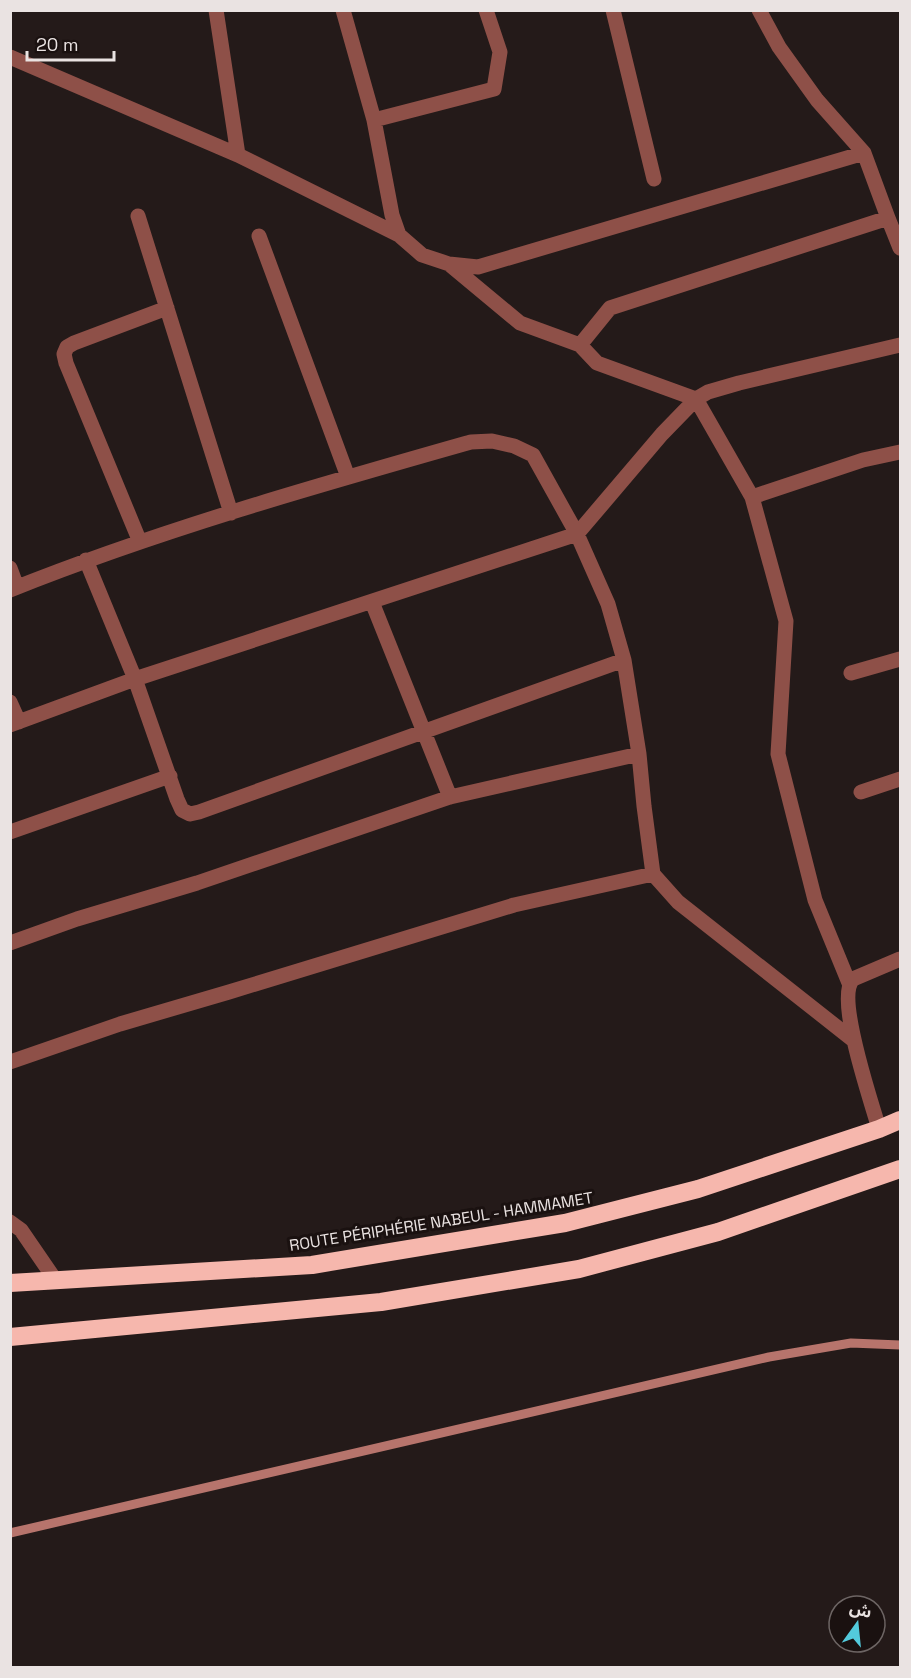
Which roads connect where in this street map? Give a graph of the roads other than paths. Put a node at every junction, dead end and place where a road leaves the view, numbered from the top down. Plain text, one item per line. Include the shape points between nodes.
1 (216, 10) edge
2 (343, 10) edge
3 (486, 10) edge
4 (613, 10) edge
5 (759, 10) edge
6 (10, 57) edge
7 (374, 120) junction
8 (864, 153) junction
9 (238, 155) junction
10 (654, 179) dead end
11 (138, 216) dead end
12 (888, 218) junction
13 (399, 235) junction
14 (259, 236) dead end
15 (900, 248) edge
16 (449, 264) junction
17 (167, 308) junction
18 (580, 345) junction
19 (900, 345) edge
20 (696, 399) junction
21 (900, 452) edge
22 (348, 477) junction
23 (752, 497) junction
24 (231, 513) junction
25 (577, 534) junction
26 (140, 542) junction
27 (86, 560) junction
28 (10, 568) edge
29 (14, 588) edge
30 (372, 602) junction
31 (900, 659) edge
32 (624, 660) junction
33 (851, 673) dead end
34 (135, 679) junction
35 (10, 702) edge
36 (15, 723) edge
37 (424, 732) junction
38 (639, 754) junction
39 (170, 776) junction
40 (900, 779) edge
41 (861, 792) dead end
42 (450, 797) junction
43 (10, 832) edge
44 (654, 874) junction
45 (10, 943) edge
46 (898, 960) edge
47 (851, 981) junction
48 (852, 1039) junction
49 (10, 1062) edge
50 (900, 1120) edge
51 (879, 1129) junction
52 (900, 1169) edge
53 (10, 1222) edge
54 (56, 1281) junction
55 (10, 1283) edge
56 (10, 1337) edge

1 - 9 street
2 - 7 street
3 - 7 street via 500,52 494,89
4 - 10 street
5 - 8 street via 779,47 817,100
6 - 9 street
7 - 13 street
8 - 12 street
8 - 16 street via 478,267
9 - 13 street
11 - 17 street
12 - 15 street
12 - 18 street via 610,308
13 - 16 street via 422,255
14 - 22 street
16 - 18 street via 520,323
17 - 24 street
17 - 26 street via 74,343 64,354
18 - 20 street via 597,363
19 - 20 street via 739,383
20 - 23 street
20 - 25 street
21 - 23 street via 863,460
22 - 24 street
22 - 25 street via 471,442 514,446 533,455
23 - 47 street via 786,621 778,754 815,900
24 - 26 street
25 - 30 street
25 - 32 street via 608,604
26 - 27 street
27 - 29 street
27 - 34 street
28 - 29 street
30 - 34 street
30 - 37 street
31 - 33 street
32 - 37 street
32 - 38 street
34 - 36 street
34 - 39 street
35 - 36 street
37 - 39 street via 190,814 182,810
37 - 42 street
38 - 42 street
38 - 44 street
39 - 43 street
40 - 41 street
42 - 45 street
44 - 48 street via 678,902
44 - 49 street via 514,905 120,1024
46 - 47 street
47 - 48 street via 848,991
48 - 51 street
50 - 51 highway, ROUTE PÉRIPHÉRIE NABEUL - HAMMAMET
51 - 54 highway, ROUTE PÉRIPHÉRIE NABEUL - HAMMAMET via 698,1189 565,1223 312,1265
52 - 56 highway via 718,1232 579,1269 381,1302
53 - 54 street via 21,1230
54 - 55 highway, ROUTE PÉRIPHÉRIE NABEUL - HAMMAMET

